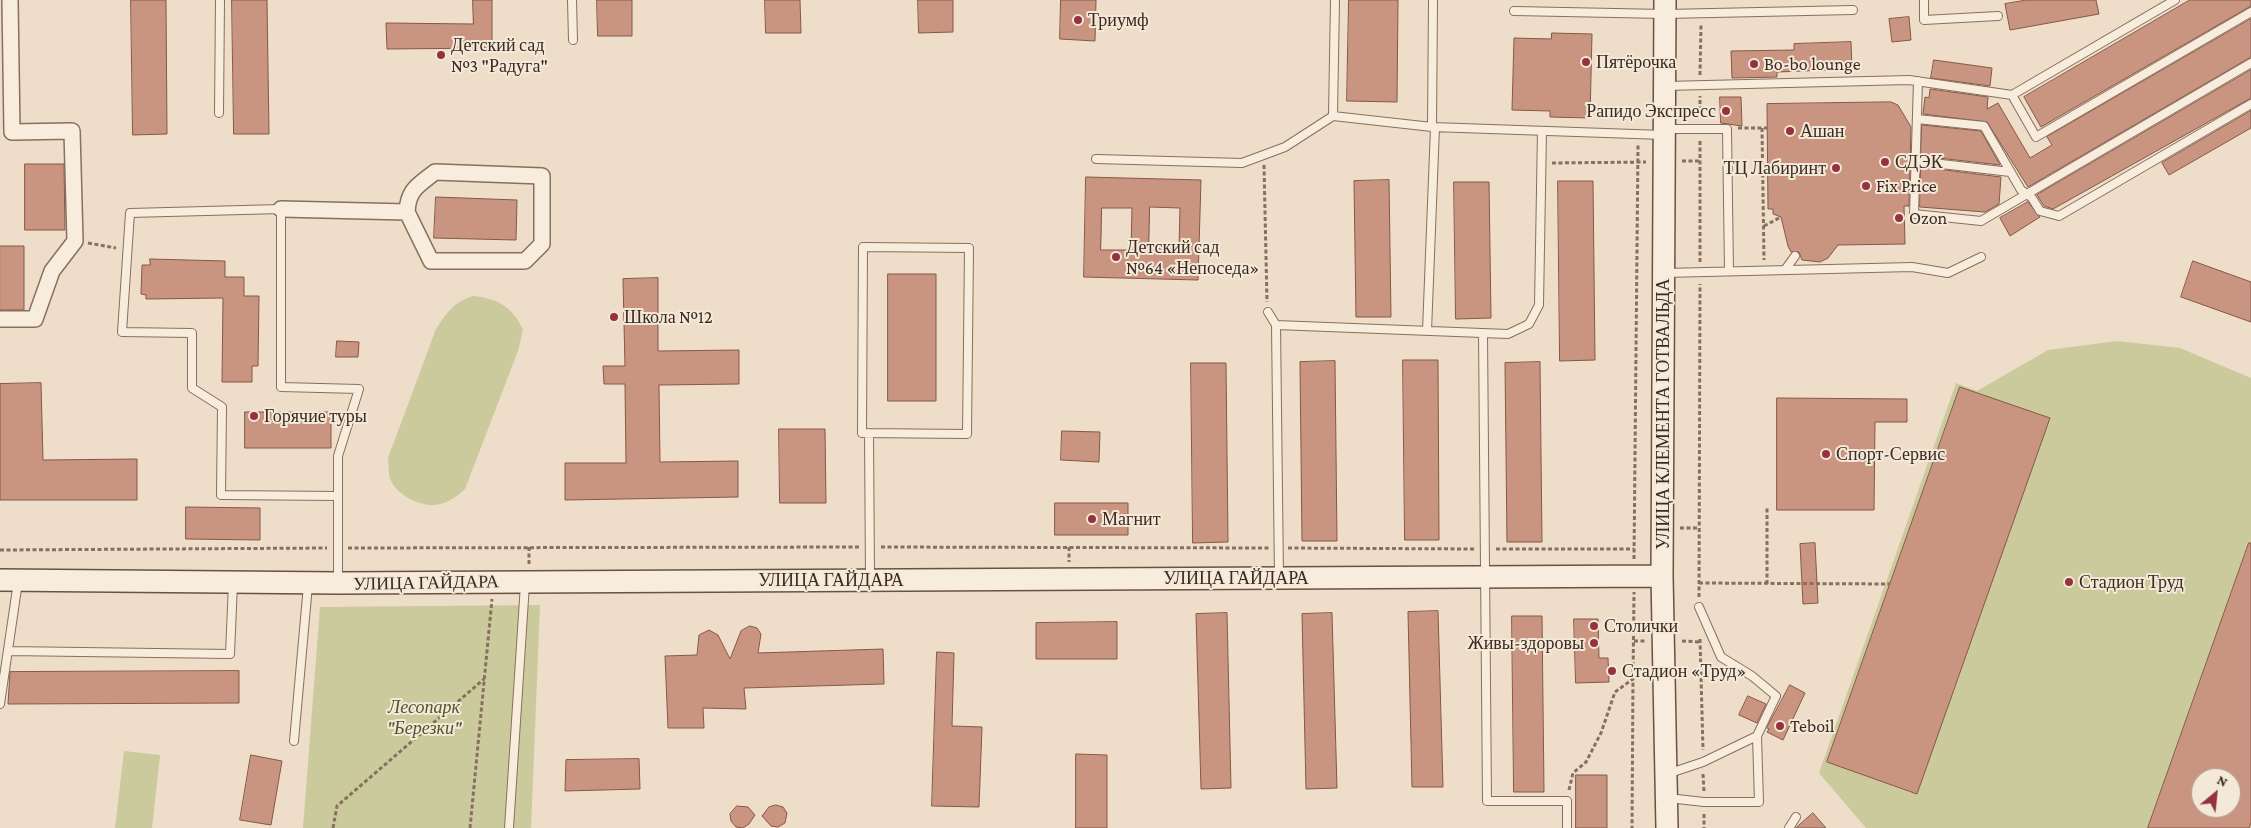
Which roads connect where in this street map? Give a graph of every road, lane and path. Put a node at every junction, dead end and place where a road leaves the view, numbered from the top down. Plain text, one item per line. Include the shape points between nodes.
1 (10, 0) edge
2 (220, 0) edge
3 (572, 0) edge
4 (1335, 0) edge
5 (1433, 0) edge
6 (1924, 0) edge
7 (2175, 0) edge
8 (1665, 7) edge
9 (1853, 10) dead end
10 (1514, 11) dead end
11 (2251, 12) edge
12 (1701, 13) junction
13 (1998, 16) dead end
14 (573, 40) dead end
15 (2251, 63) edge
16 (1918, 81) junction
17 (1700, 85) junction
18 (1664, 86) junction
19 (2012, 95) junction
20 (2251, 104) edge
21 (219, 113) dead end
22 (1333, 116) junction
23 (1917, 119) junction
24 (1434, 127) junction
25 (1762, 128) junction
26 (1767, 128) dead end
27 (1700, 129) junction
28 (1727, 129) junction
29 (1542, 131) junction
30 (1663, 132) junction
31 (1638, 134) junction
32 (1263, 155) junction
33 (1096, 159) dead end
34 (1663, 161) junction
35 (1700, 161) junction
36 (1916, 161) junction
37 (1638, 162) junction
38 (1542, 163) junction
39 (2010, 172) junction
40 (2027, 194) junction
41 (281, 209) junction
42 (407, 212) junction
43 (1781, 217) dead end
44 (1764, 226) junction
45 (74, 241) junction
46 (126, 250) junction
47 (1795, 256) dead end
48 (1981, 257) dead end
49 (1764, 270) junction
50 (1785, 270) junction
51 (1729, 271) junction
52 (1700, 272) junction
53 (1663, 274) junction
54 (1268, 312) joint
55 (0, 319) edge
56 (1276, 325) junction
57 (1427, 331) junction
58 (1483, 333) junction
59 (869, 433) junction
60 (338, 496) junction
61 (1767, 506) dead end
62 (870, 547) junction
63 (338, 548) junction
64 (1278, 548) junction
65 (1485, 549) junction
66 (1634, 549) junction
67 (0, 550) edge
68 (1634, 576) junction
69 (1662, 576) junction
70 (1485, 577) junction
71 (1278, 578) junction
72 (9, 580) edge
73 (870, 580) junction
74 (233, 582) junction
75 (525, 582) junction
76 (308, 583) junction
77 (338, 583) junction
78 (1699, 584) junction
79 (1767, 584) junction
80 (1890, 584) dead end
81 (492, 598) dead end
82 (1699, 607) junction
83 (8, 651) junction
84 (484, 679) junction
85 (1633, 679) junction
86 (0, 704) edge
87 (1757, 736) junction
88 (294, 741) dead end
89 (1703, 762) junction
90 (1666, 774) junction
91 (1666, 798) junction
92 (1566, 801) junction
93 (1704, 802) junction
94 (1796, 817) dead end
95 (333, 828) edge
96 (470, 828) edge
97 (509, 828) edge
98 (1567, 828) edge
99 (1632, 828) edge
100 (1667, 828) edge
101 (1789, 828) edge

1 - 45 street via 12,132 72,131
2 - 21 lane
3 - 14 lane
4 - 22 lane
5 - 24 lane
6 - 13 lane via 1924,20
7 - 19 lane
8 - 10 lane
8 - 12 lane
8 - 18 street, УЛИЦА КЛЕМЕНТА ГОТВАЛЬДА
9 - 12 lane
11 - 19 lane via 2036,137
12 - 17 path
15 - 40 lane
16 - 17 lane
16 - 19 lane
16 - 23 lane
17 - 18 lane
17 - 27 path
18 - 30 street, УЛИЦА КЛЕМЕНТА ГОТВАЛЬДА
20 - 40 lane via 2059,216 2040,211
22 - 24 lane
22 - 32 lane via 1285,147
23 - 36 lane
23 - 39 lane via 1984,126
24 - 29 lane
24 - 57 lane
25 - 26 path
25 - 28 path
25 - 44 path
27 - 28 lane
27 - 30 lane
27 - 35 path
28 - 51 lane
29 - 31 lane
29 - 38 lane
30 - 31 lane
30 - 34 street, УЛИЦА КЛЕМЕНТА ГОТВАЛЬДА
31 - 37 path
32 - 33 lane via 1242,163
32 - 54 path
34 - 35 path
34 - 37 path
34 - 53 street, УЛИЦА КЛЕМЕНТА ГОТВАЛЬДА
35 - 52 path
36 - 39 lane
36 - 40 lane via 1914,214 1981,221
37 - 38 path
37 - 66 path
38 - 58 lane via 1540,305 1529,324 1508,334
39 - 40 lane
41 - 42 street
41 - 46 lane via 130,213
41 - 60 lane via 281,386 358,390 338,456
42 - 42 street via 413,189 435,172 542,176 542,244 525,262 431,260
43 - 44 path
44 - 49 path
45 - 46 path
45 - 55 street via 52,271 35,319
46 - 60 lane via 122,332 192,333 192,388 222,407 221,495
47 - 50 lane
48 - 50 lane via 1948,273 1912,267
49 - 50 lane
49 - 51 lane
51 - 52 lane
52 - 53 lane
52 - 78 path
53 - 69 street, УЛИЦА КЛЕМЕНТА ГОТВАЛЬДА
54 - 56 lane
56 - 57 lane
56 - 64 lane
57 - 58 lane
58 - 65 lane
59 - 59 lane via 967,434 969,248 864,247 862,433
59 - 62 lane
60 - 63 lane
61 - 79 path
62 - 63 path
62 - 64 path
62 - 73 lane
63 - 67 path
63 - 77 lane
64 - 65 path
64 - 71 lane
65 - 66 path
65 - 70 lane
66 - 68 path
68 - 69 street, УЛИЦА ГАЙДАРА
68 - 70 street, УЛИЦА ГАЙДАРА
68 - 85 path
69 - 90 street, УЛИЦА КЛЕМЕНТА ГОТВАЛЬДА
70 - 71 street, УЛИЦА ГАЙДАРА
70 - 92 lane via 1487,801
71 - 73 street, УЛИЦА ГАЙДАРА
72 - 74 street, УЛИЦА ГАЙДАРА
72 - 83 lane
73 - 75 street, УЛИЦА ГАЙДАРА
74 - 76 street, УЛИЦА ГАЙДАРА
74 - 83 lane via 230,654
75 - 77 street, УЛИЦА ГАЙДАРА
75 - 97 lane
76 - 77 street, УЛИЦА ГАЙДАРА
76 - 88 lane
78 - 79 path
78 - 82 path
79 - 80 path
81 - 84 path
82 - 87 lane via 1720,657 1752,676 1776,696
82 - 89 path
83 - 86 lane
84 - 95 path via 336,806
84 - 96 path
85 - 92 path via 1615,692 1601,733 1586,762 1573,773
85 - 99 path
87 - 89 lane
87 - 93 lane via 1759,802
89 - 90 lane
89 - 93 path
90 - 91 street, УЛИЦА КЛЕМЕНТА ГОТВАЛЬДА
91 - 93 lane
91 - 100 street, УЛИЦА КЛЕМЕНТА ГОТВАЛЬДА
92 - 98 lane
94 - 101 lane

